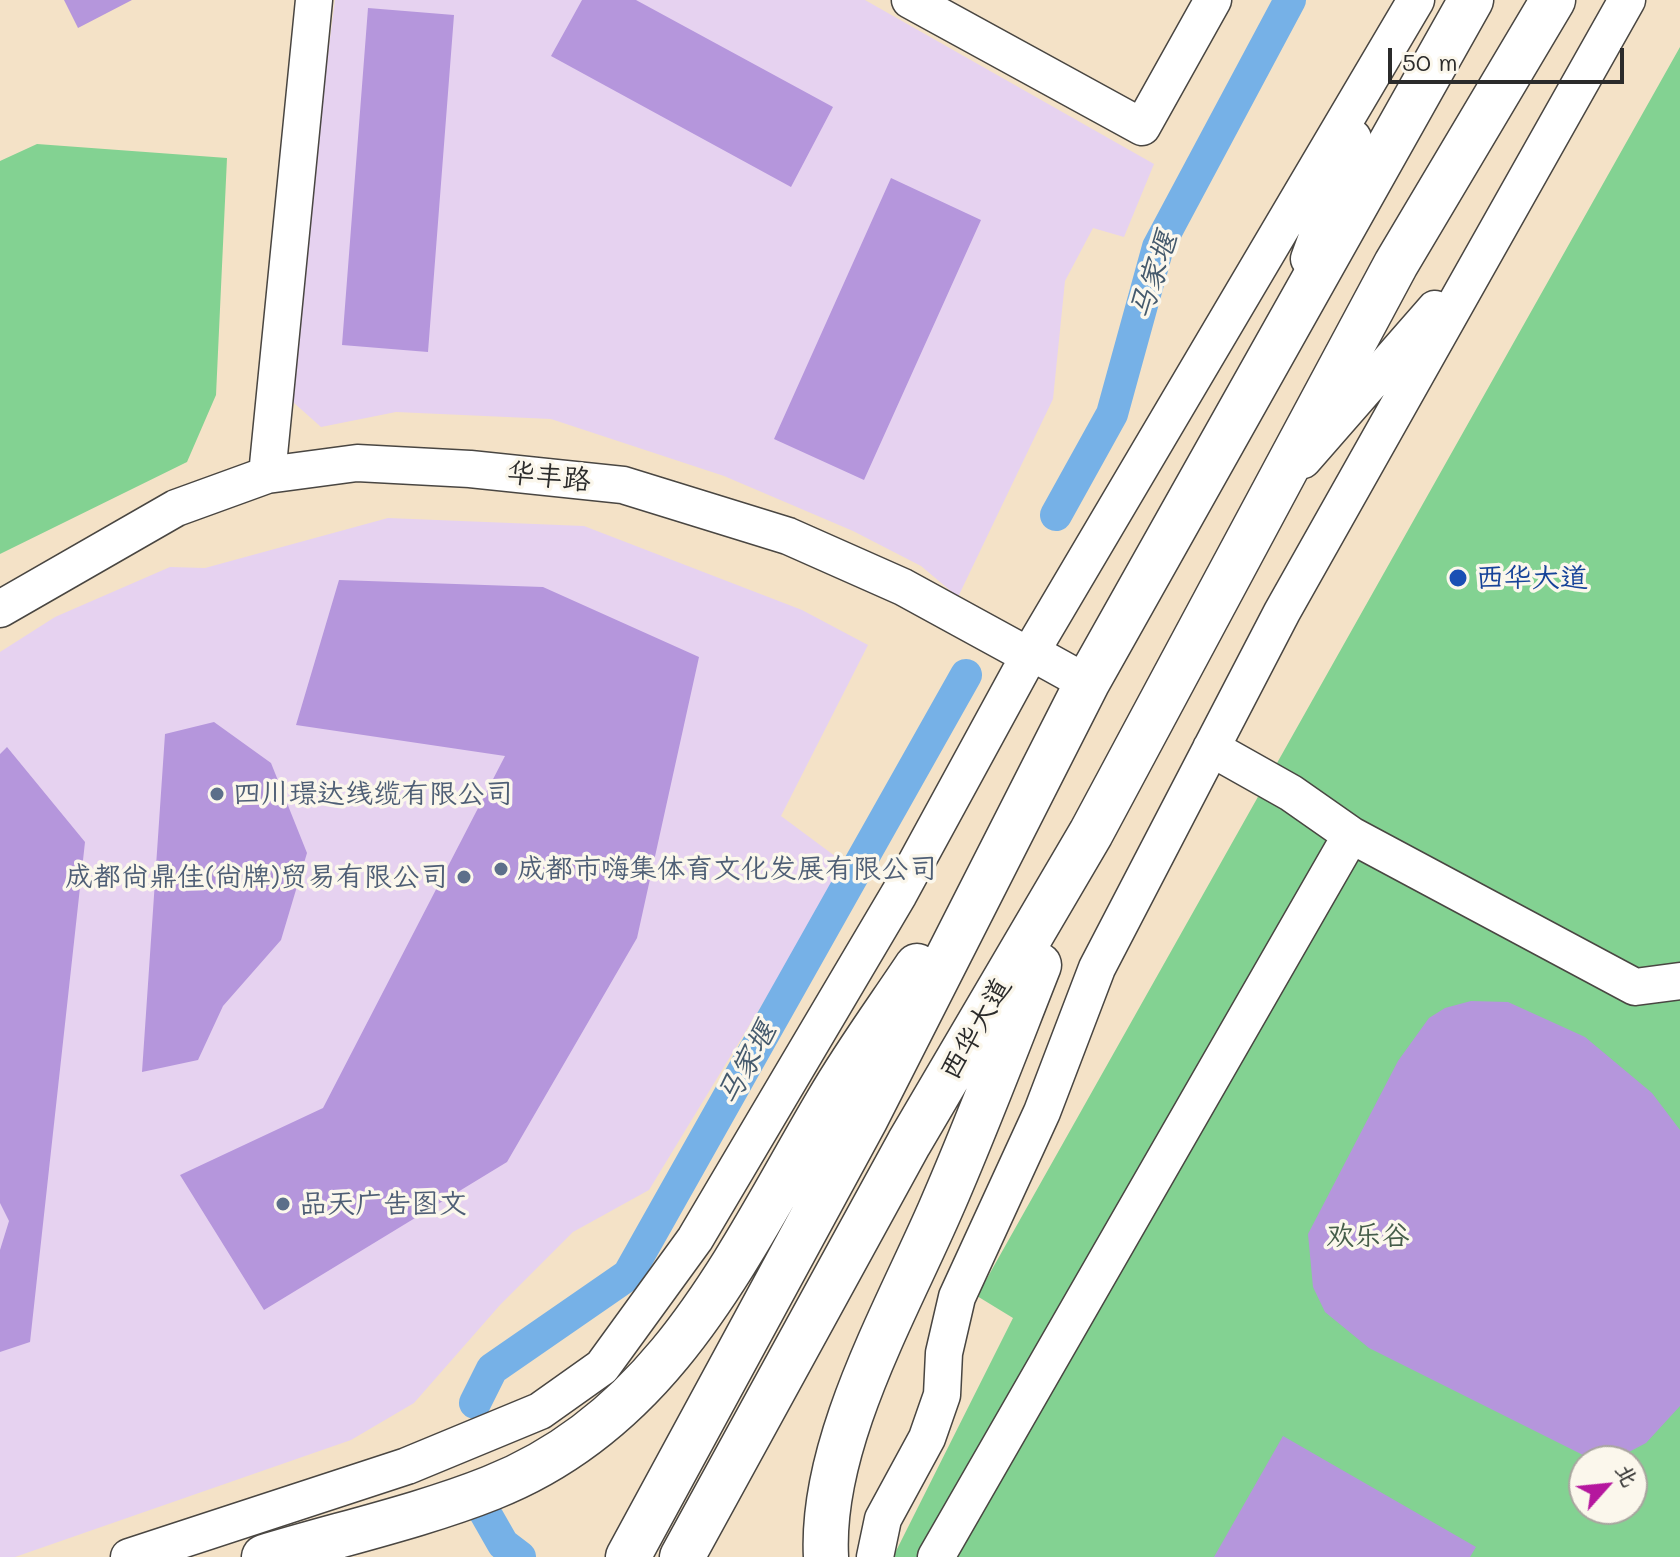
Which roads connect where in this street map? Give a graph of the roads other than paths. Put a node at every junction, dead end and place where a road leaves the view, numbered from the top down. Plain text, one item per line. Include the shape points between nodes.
1 (314, 0) edge
2 (910, 0) edge
3 (1213, 0) edge
4 (1416, 0) edge
5 (1471, 0) edge
6 (1553, 0) edge
7 (1627, 0) edge
8 (1384, 54) junction
9 (1486, 251) junction
10 (1279, 341) junction
11 (267, 475) junction
12 (1271, 498) junction
13 (0, 609) edge
14 (1031, 652) junction
15 (1087, 683) junction
16 (1211, 748) junction
17 (1091, 833) junction
18 (1351, 835) junction
19 (1680, 981) edge
20 (847, 1110) junction
21 (129, 1557) edge
22 (264, 1557) edge
23 (628, 1557) edge
24 (682, 1557) edge
25 (826, 1557) edge
26 (875, 1557) edge
27 (936, 1557) edge

1 - 11 street
2 - 3 street via 1142,127
4 - 8 street
5 - 10 highway
6 - 12 highway, 西华大道 via 1396,264
7 - 9 street
8 - 10 street
8 - 14 street
9 - 12 street
9 - 16 street
10 - 15 highway
11 - 13 street, 华丰路 via 176,508
11 - 14 street, 华丰路 via 357,463 623,485 788,536
12 - 17 highway, 西华大道
14 - 15 street, 华丰路
14 - 21 street via 899,894 695,1239 602,1367 540,1411 407,1466
15 - 20 highway via 1033,791
16 - 18 street via 1291,793
16 - 26 street via 1097,968 1042,1112 957,1297 944,1353 942,1395 927,1438 883,1519
17 - 24 highway, 西华大道 via 909,1143
17 - 25 highway via 836,1459 824,1520
18 - 19 street via 1635,987
18 - 27 street
20 - 22 highway via 695,1325 629,1398 567,1448 492,1488
20 - 23 highway

